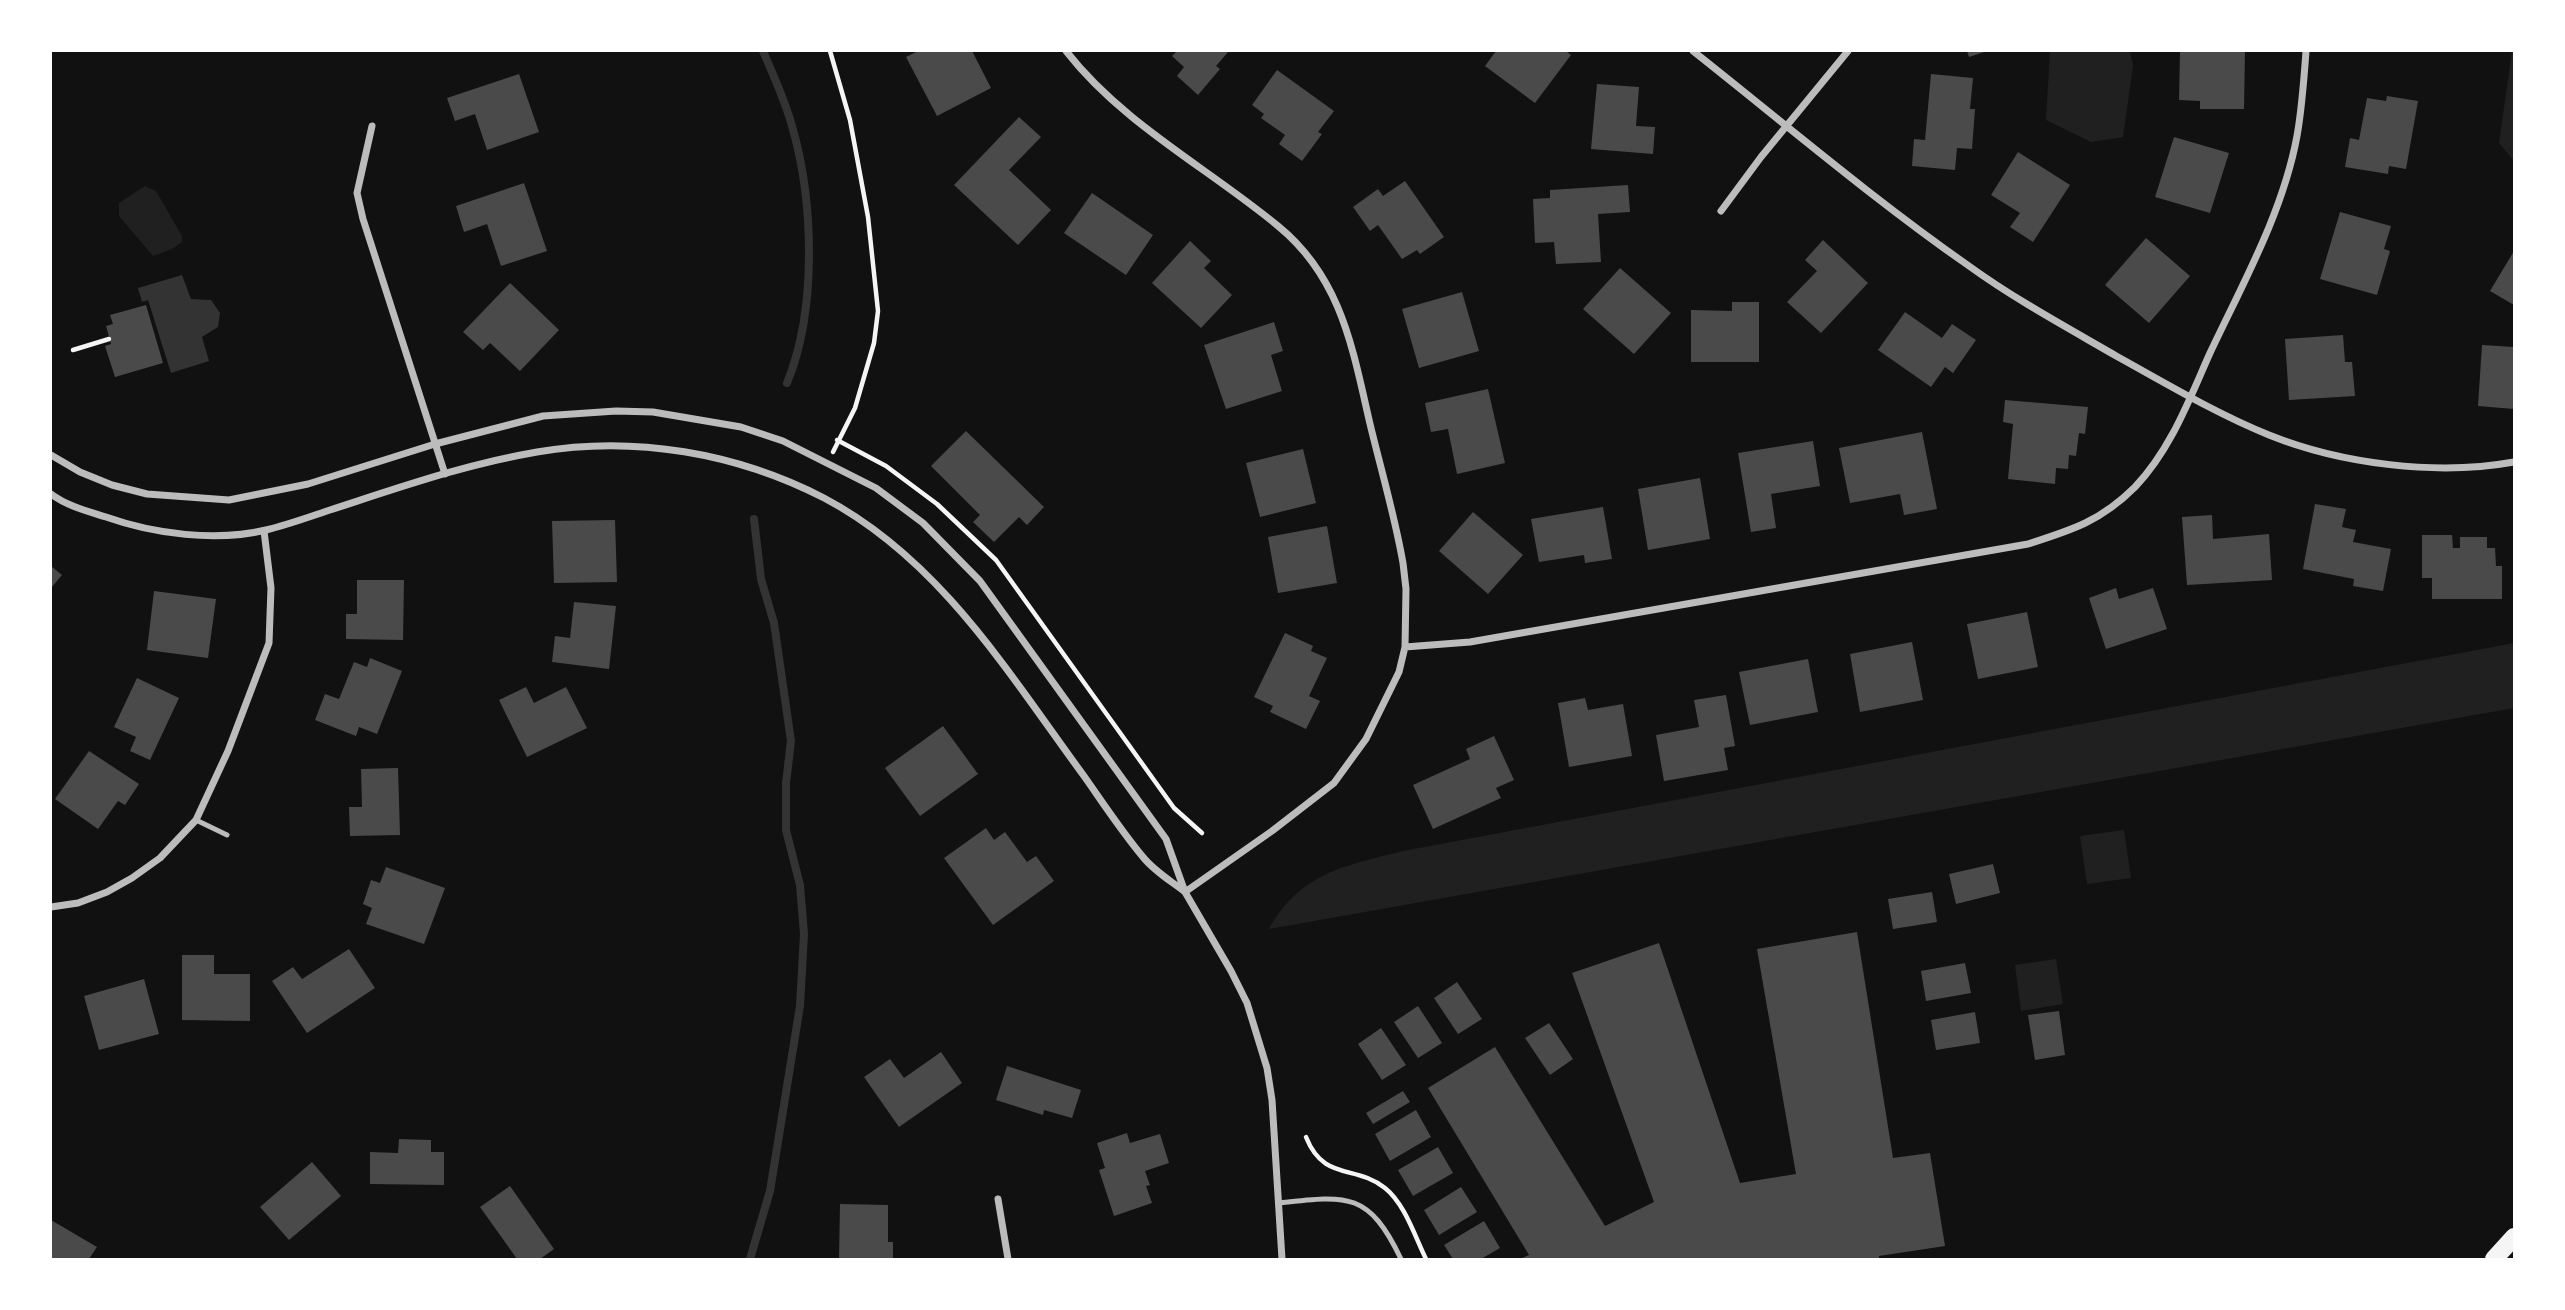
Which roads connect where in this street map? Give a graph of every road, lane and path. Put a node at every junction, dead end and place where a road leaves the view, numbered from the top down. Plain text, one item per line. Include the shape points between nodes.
1 (830, 51) edge
2 (1066, 51) edge
3 (1693, 51) edge
4 (1849, 51) edge
5 (2306, 51) edge
6 (372, 126) dead end
7 (1787, 126) junction
8 (1721, 211) dead end
9 (109, 339) dead end
10 (73, 350) dead end
11 (2191, 397) junction
12 (837, 440) dead end
13 (435, 443) junction
14 (51, 455) edge
15 (2514, 462) edge
16 (444, 474) junction
17 (51, 494) edge
18 (264, 531) junction
19 (1405, 647) junction
20 (197, 820) junction
21 (227, 835) dead end
22 (1185, 892) junction
23 (51, 907) edge
24 (998, 1199) dead end
25 (1279, 1203) junction
26 (2514, 1237) edge
27 (1008, 1259) edge
28 (1282, 1259) edge
29 (1401, 1259) edge
30 (2494, 1259) edge

1 - 12 path via 857,156 878,310 874,343 855,408
2 - 19 street via 1103,92 1280,226 1322,274 1343,317 1398,538 1406,589
3 - 7 street
4 - 7 street
5 - 11 street via 2297,137 2285,181
6 - 13 street via 358,193 363,219
7 - 8 street
7 - 11 street via 1969,266 2041,313
9 - 10 path
11 - 15 street via 2269,435 2359,460 2424,466
11 - 19 street via 2152,466 2113,506 2080,528 2028,544 1469,642
13 - 14 street via 308,485 229,500 147,494 112,485
13 - 16 street
13 - 22 street via 543,416 653,412 741,428 783,441 876,488 923,523 980,581 1166,839
16 - 18 street
16 - 22 street via 541,451 641,446 731,462 772,474 824,498 910,557 967,616 1145,860
17 - 18 street via 130,526 198,535
18 - 20 street via 271,587 269,643
19 - 22 street via 1395,681 1366,739 1334,783
20 - 21 lane
20 - 23 street via 160,858 132,878 78,903
22 - 25 street via 1247,1003 1260,1042 1272,1100
24 - 27 street
25 - 28 street
25 - 29 lane via 1340,1199 1358,1203 1389,1233
26 - 30 main road

